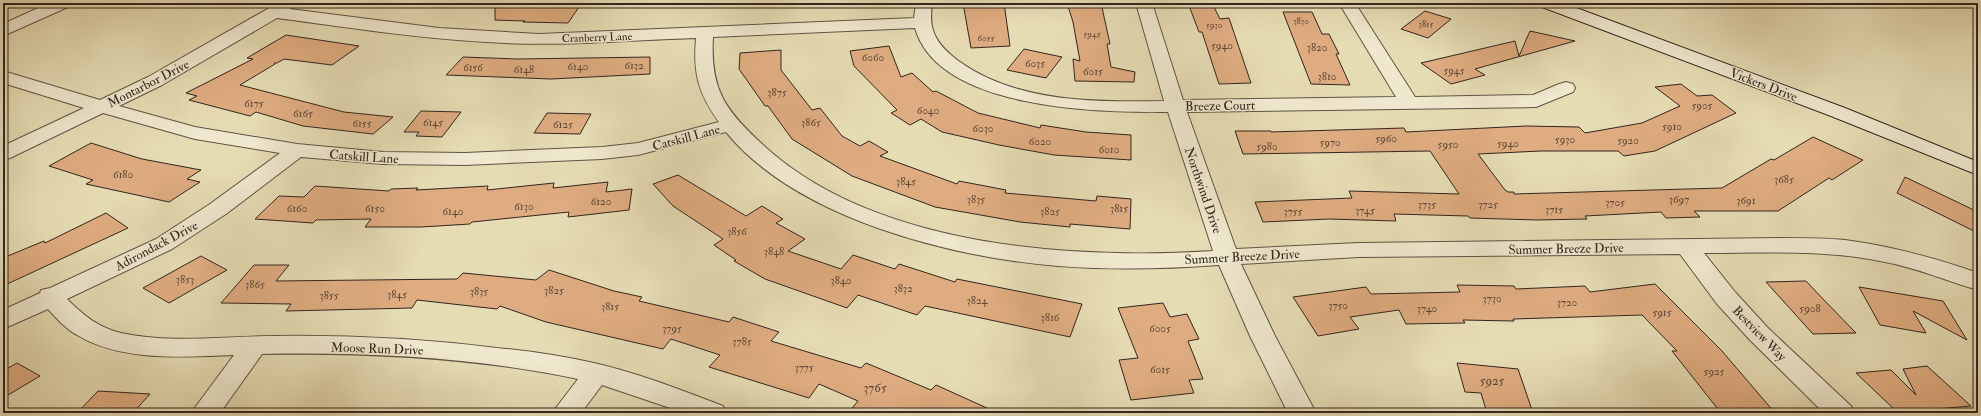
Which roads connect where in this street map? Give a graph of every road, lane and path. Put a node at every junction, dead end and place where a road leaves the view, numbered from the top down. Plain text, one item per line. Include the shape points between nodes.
1 (62, 3) edge
2 (289, 3) edge
3 (924, 3) edge
4 (1144, 3) edge
5 (1347, 3) edge
6 (1548, 3) edge
7 (1580, 3) edge
8 (273, 12) junction
9 (923, 23) junction
10 (3, 30) edge
11 (705, 33) junction
12 (3, 77) edge
13 (1566, 88) dead end
14 (1409, 102) junction
15 (1175, 105) junction
16 (101, 107) junction
17 (731, 125) junction
18 (297, 150) junction
19 (1978, 153) edge
20 (3, 154) edge
21 (1978, 169) edge
22 (1686, 246) junction
23 (1227, 257) junction
24 (1978, 282) edge
25 (50, 296) junction
26 (3, 320) edge
27 (255, 345) junction
28 (596, 374) junction
29 (205, 413) edge
30 (566, 413) edge
31 (713, 413) edge
32 (1302, 413) edge
33 (1841, 413) edge

1 - 10 street
2 - 8 street, Montarbor Drive
3 - 9 street, Breeze Court
4 - 15 street, Northwind Drive
5 - 14 street
6 - 21 street, Vickers Drive via 1838,112
7 - 19 street, Vickers Drive
8 - 11 street, Cranberry Lane via 434,33 504,39
8 - 16 street, Montarbor Drive via 187,63
9 - 11 street, Cranberry Lane
9 - 15 street, Breeze Court via 925,34 942,56 980,81 1004,91 1066,103
11 - 17 street, Summer Breeze Drive via 706,80 720,110
12 - 16 street, Catskill Lane
13 - 14 street, Breeze Court via 1536,101
14 - 15 street, Breeze Court
15 - 23 street, Northwind Drive
16 - 18 street, Catskill Lane via 195,133
16 - 20 street, Montarbor Drive
17 - 18 street, Catskill Lane via 638,149 588,154 425,159
17 - 23 street, Summer Breeze Drive via 764,160 792,180 832,201 917,232 973,247 1011,254 1103,262
18 - 25 street, Adirondack Drive via 218,209 169,240
22 - 23 street, Summer Breeze Drive via 1349,250
22 - 24 street, Summer Breeze Drive via 1781,245 1854,249 1886,245
22 - 33 street, Bestview Way via 1726,298 1759,334
23 - 32 street, Northwind Drive via 1259,331
25 - 26 street, Adirondack Drive
25 - 27 street, Moose Run Drive via 75,323 100,336 124,342 155,346
27 - 28 street, Moose Run Drive via 435,350 518,359
27 - 29 street
28 - 30 street
28 - 31 street, Moose Run Drive

